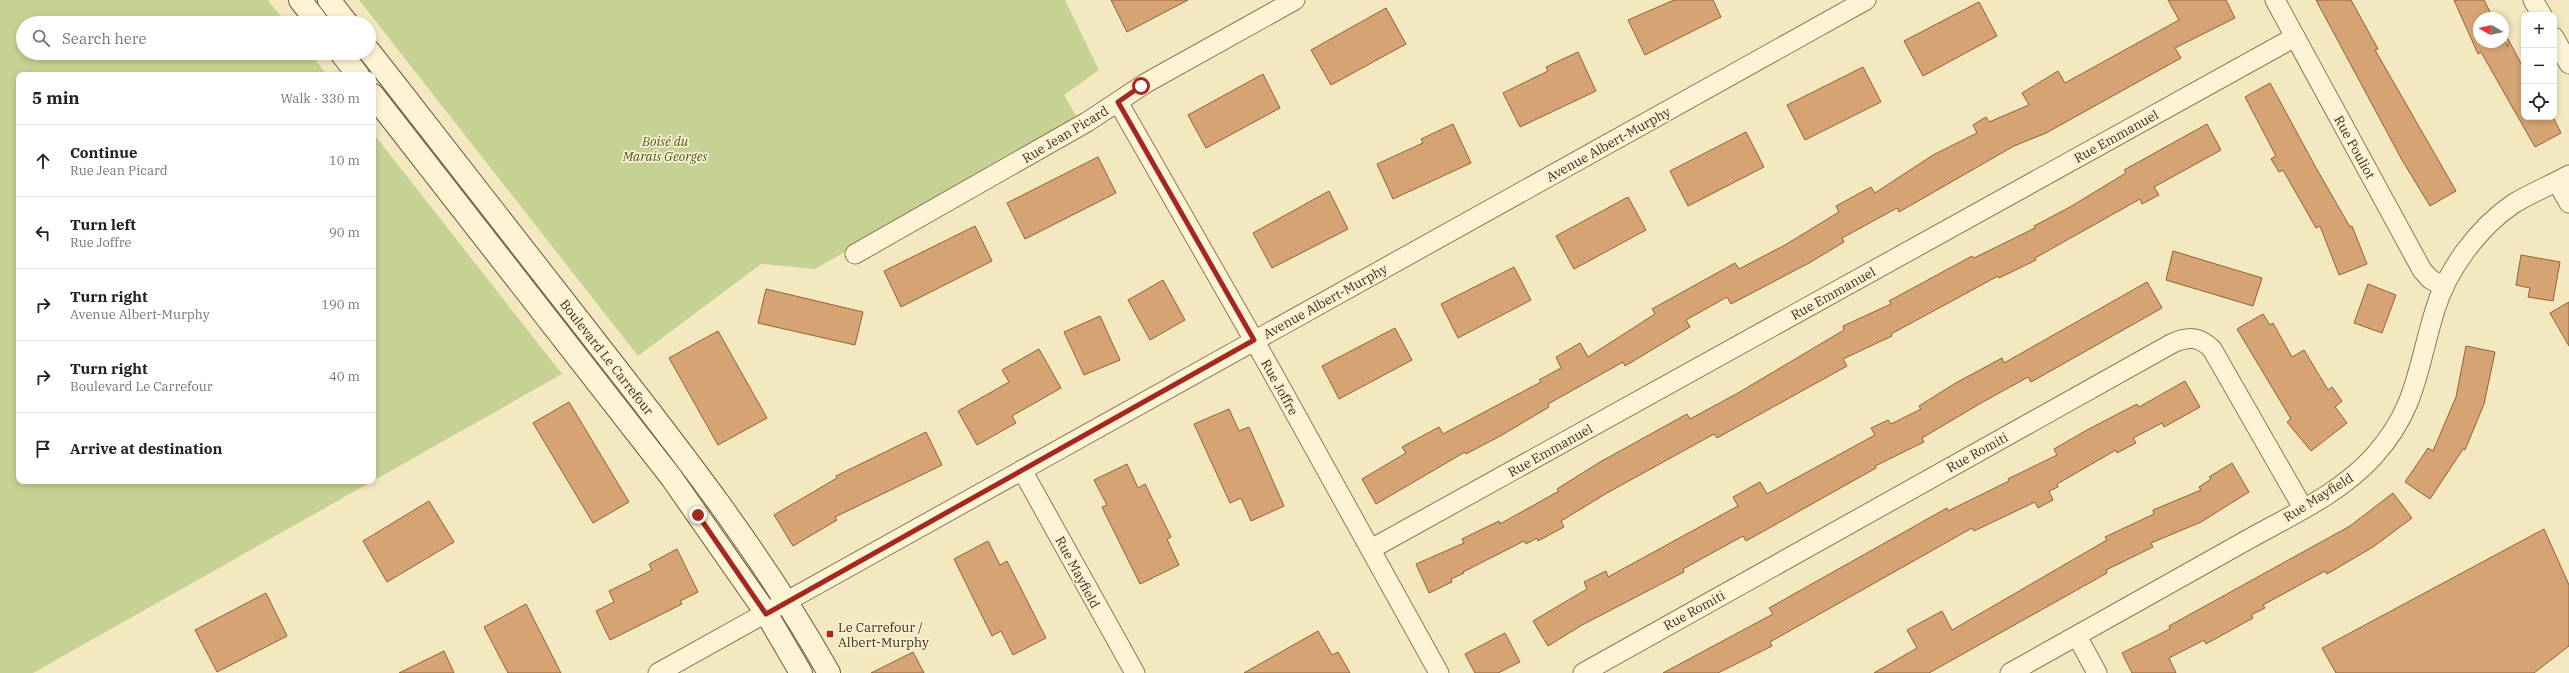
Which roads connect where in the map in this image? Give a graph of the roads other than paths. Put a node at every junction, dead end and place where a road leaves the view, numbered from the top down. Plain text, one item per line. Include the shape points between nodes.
1 (300, 0) edge
2 (329, 0) edge
3 (1295, 0) edge
4 (1866, 0) edge
5 (2275, 0) edge
6 (2534, 0) edge
7 (2540, 12) edge
8 (313, 16) edge
9 (342, 16) edge
10 (2295, 37) junction
11 (2557, 42) edge
12 (346, 60) edge
13 (376, 60) edge
14 (2569, 64) edge
15 (356, 72) edge
16 (376, 99) edge
17 (1118, 102) junction
18 (2563, 179) edge
19 (2569, 203) edge
20 (855, 254) dead end
21 (2444, 287) junction
22 (1254, 340) junction
23 (1022, 470) junction
24 (2304, 508) junction
25 (1371, 549) junction
26 (787, 601) junction
27 (766, 614) junction
28 (2077, 636) junction
29 (658, 673) edge
30 (801, 673) edge
31 (829, 673) edge
32 (1135, 673) edge
33 (1439, 673) edge
34 (1583, 673) edge
35 (2010, 673) edge
36 (2097, 673) edge

1 - 8 street
2 - 9 street
3 - 17 street, Rue Jean Picard via 1146,83
4 - 22 street, Avenue Albert-Murphy
5 - 10 street, Rue Pouliot
6 - 7 street
10 - 21 street, Rue Pouliot via 2422,270 2430,279
10 - 25 street, Rue Emmanuel
11 - 14 street
12 - 15 street
13 - 26 street, Boulevard Le Carrefour via 632,387 756,554
16 - 27 street, Boulevard Le Carrefour via 671,478
17 - 20 street, Rue Jean Picard
17 - 22 street, Rue Joffre
18 - 19 street
18 - 21 street, Rue Mayfield via 2514,204 2496,218 2469,248
21 - 24 street, Rue Mayfield via 2435,309 2414,391 2396,428 2354,477
22 - 23 street, Avenue Albert-Murphy
22 - 25 street, Rue Joffre
23 - 26 street, Avenue Albert-Murphy
23 - 32 street, Rue Mayfield
24 - 28 street, Rue Mayfield
24 - 34 street, Rue Romiti via 2212,349 2197,338 2187,338 2172,344
25 - 33 street, Rue Joffre
26 - 27 street, Avenue Albert-Murphy
26 - 31 street, Boulevard Le Carrefour
27 - 29 street, Avenue Albert-Murphy
27 - 30 street, Boulevard Le Carrefour
28 - 35 street, Rue Mayfield
28 - 36 street

